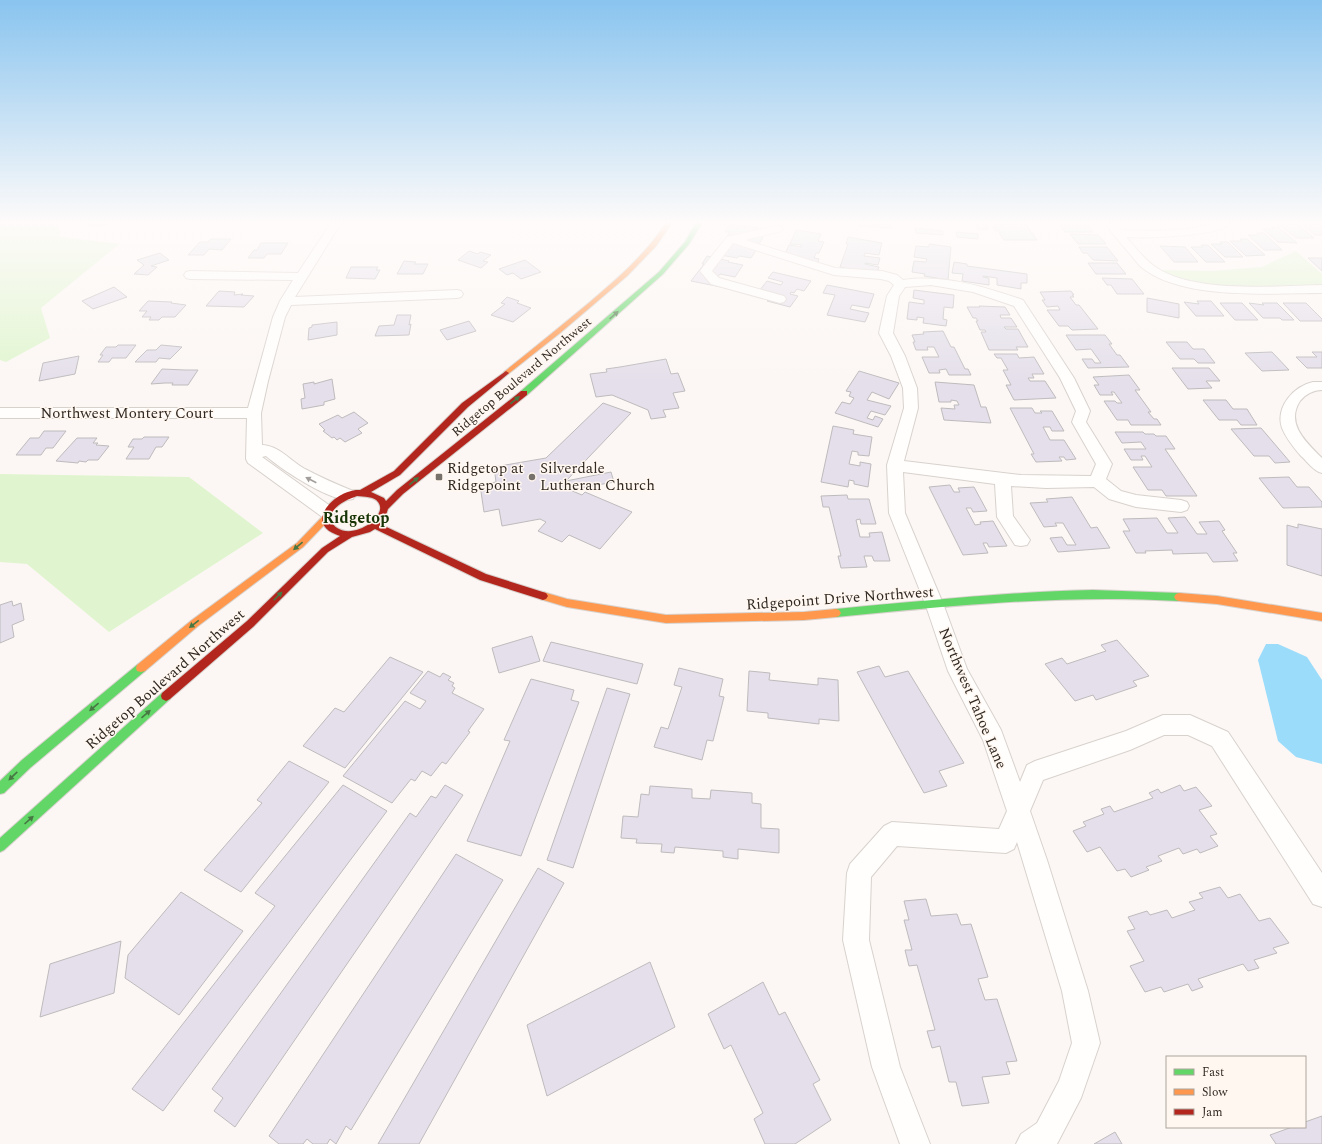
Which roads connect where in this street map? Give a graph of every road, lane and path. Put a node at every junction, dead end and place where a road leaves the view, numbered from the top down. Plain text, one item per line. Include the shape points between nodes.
1 (266, 276) edge
2 (623, 276) edge
3 (657, 276) edge
4 (711, 276) edge
5 (887, 276) edge
6 (1166, 276) edge
7 (300, 277) joint
8 (901, 284) junction
9 (1322, 289) edge
10 (456, 294) dead end
11 (780, 300) dead end
12 (286, 301) junction
13 (1322, 386) edge
14 (0, 413) edge
15 (254, 413) junction
16 (255, 450) junction
17 (895, 465) junction
18 (1322, 468) edge
19 (1003, 481) junction
20 (1097, 481) junction
21 (355, 494) junction
22 (1181, 506) dead end
23 (385, 507) junction
24 (326, 515) junction
25 (375, 525) junction
26 (350, 534) junction
27 (1021, 540) dead end
28 (935, 606) junction
29 (1322, 617) edge
30 (0, 789) edge
31 (1019, 813) junction
32 (0, 846) edge
33 (1322, 895) edge
34 (915, 1144) edge
35 (1031, 1144) edge

1 - 7 street
2 - 21 main road, Ridgetop Boulevard Northwest via 465,405 397,473
23 -> 3 main road, Ridgetop Boulevard Northwest via 405,488 543,378
4 - 11 street via 715,281
5 - 8 street
6 - 9 street via 1186,283 1230,288
7 - 12 street
8 - 17 street, Northwest Tahoe Lane via 893,296 886,333 910,388 911,408
8 - 20 street via 950,284 1019,302 1067,378 1083,411 1079,422 1104,464
10 - 12 street
12 - 15 street via 279,317
13 - 18 street via 1310,387 1300,392 1291,403 1288,415 1289,427
14 - 15 street, Northwest Montery Court
15 - 16 street
21 -> 16 street via 311,480 282,463 270,450
16 - 24 street via 254,459
17 - 19 street
17 - 28 street, Northwest Tahoe Lane via 897,513
19 - 20 street via 1065,484
19 - 27 street via 1005,517
20 - 22 street via 1115,495 1136,501
21 - 23 main road via 375,495 382,499
21 - 24 main road via 332,505
23 - 25 main road
24 - 26 main road via 327,524 331,529 338,533
24 -> 30 main road, Ridgetop Boulevard Northwest via 300,545 195,623 26,764
25 - 26 main road
25 - 28 main road, Ridgepoint Drive Northwest via 483,577 520,590 566,603 666,619 804,616
32 -> 26 main road, Ridgetop Boulevard Northwest via 107,748 250,624 325,550
28 - 29 main road, Ridgepoint Drive Northwest via 1036,596 1146,594 1217,600
28 - 31 street, Northwest Tahoe Lane via 958,671 993,738
31 - 33 street via 1036,772 1130,740 1163,725 1190,725 1220,739
31 - 34 street via 1006,841 892,834 859,873 856,940 886,1067
31 - 35 street, Northwest Tahoe Lane via 1073,983 1086,1043 1071,1088 1050,1127

